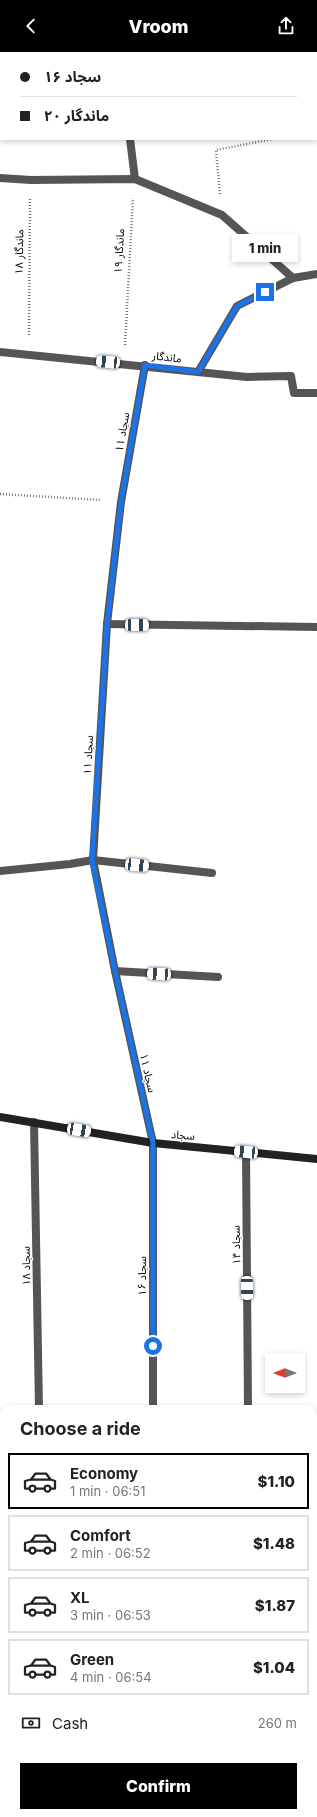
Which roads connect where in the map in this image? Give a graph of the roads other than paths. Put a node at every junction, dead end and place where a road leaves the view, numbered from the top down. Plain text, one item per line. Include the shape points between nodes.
1 (130, 140) edge
2 (0, 178) edge
3 (135, 179) junction
4 (317, 274) edge
5 (293, 278) junction
6 (0, 352) edge
7 (145, 365) junction
8 (198, 372) junction
9 (317, 393) edge
10 (107, 624) junction
11 (317, 627) edge
12 (92, 860) junction
13 (0, 871) edge
14 (212, 873) dead end
15 (115, 971) junction
16 (218, 978) dead end
17 (0, 1116) edge
18 (34, 1122) junction
19 (153, 1143) junction
20 (246, 1152) junction
21 (317, 1159) edge
22 (39, 1405) edge
23 (153, 1405) edge
24 (248, 1405) edge

1 - 3 street
2 - 3 street
3 - 5 street via 222,215
4 - 5 street
5 - 8 street via 237,306
6 - 7 street, ماندگار
7 - 8 street, ماندگار
7 - 10 street, سجاد ۱۱ via 121,502
8 - 9 street, ماندگار via 246,377 291,376 294,393
10 - 11 street
10 - 12 street, سجاد ۱۱
12 - 13 street
12 - 14 street
12 - 15 street, سجاد ۱۱
15 - 16 street
15 - 19 street, سجاد ۱۱
17 - 18 street, سجاد
18 - 19 street, سجاد
18 - 22 street, سجاد ۱۸
19 - 20 street, سجاد
19 - 23 street, سجاد ۱۶
20 - 21 street, سجاد
20 - 24 street, سجاد ۱۴

